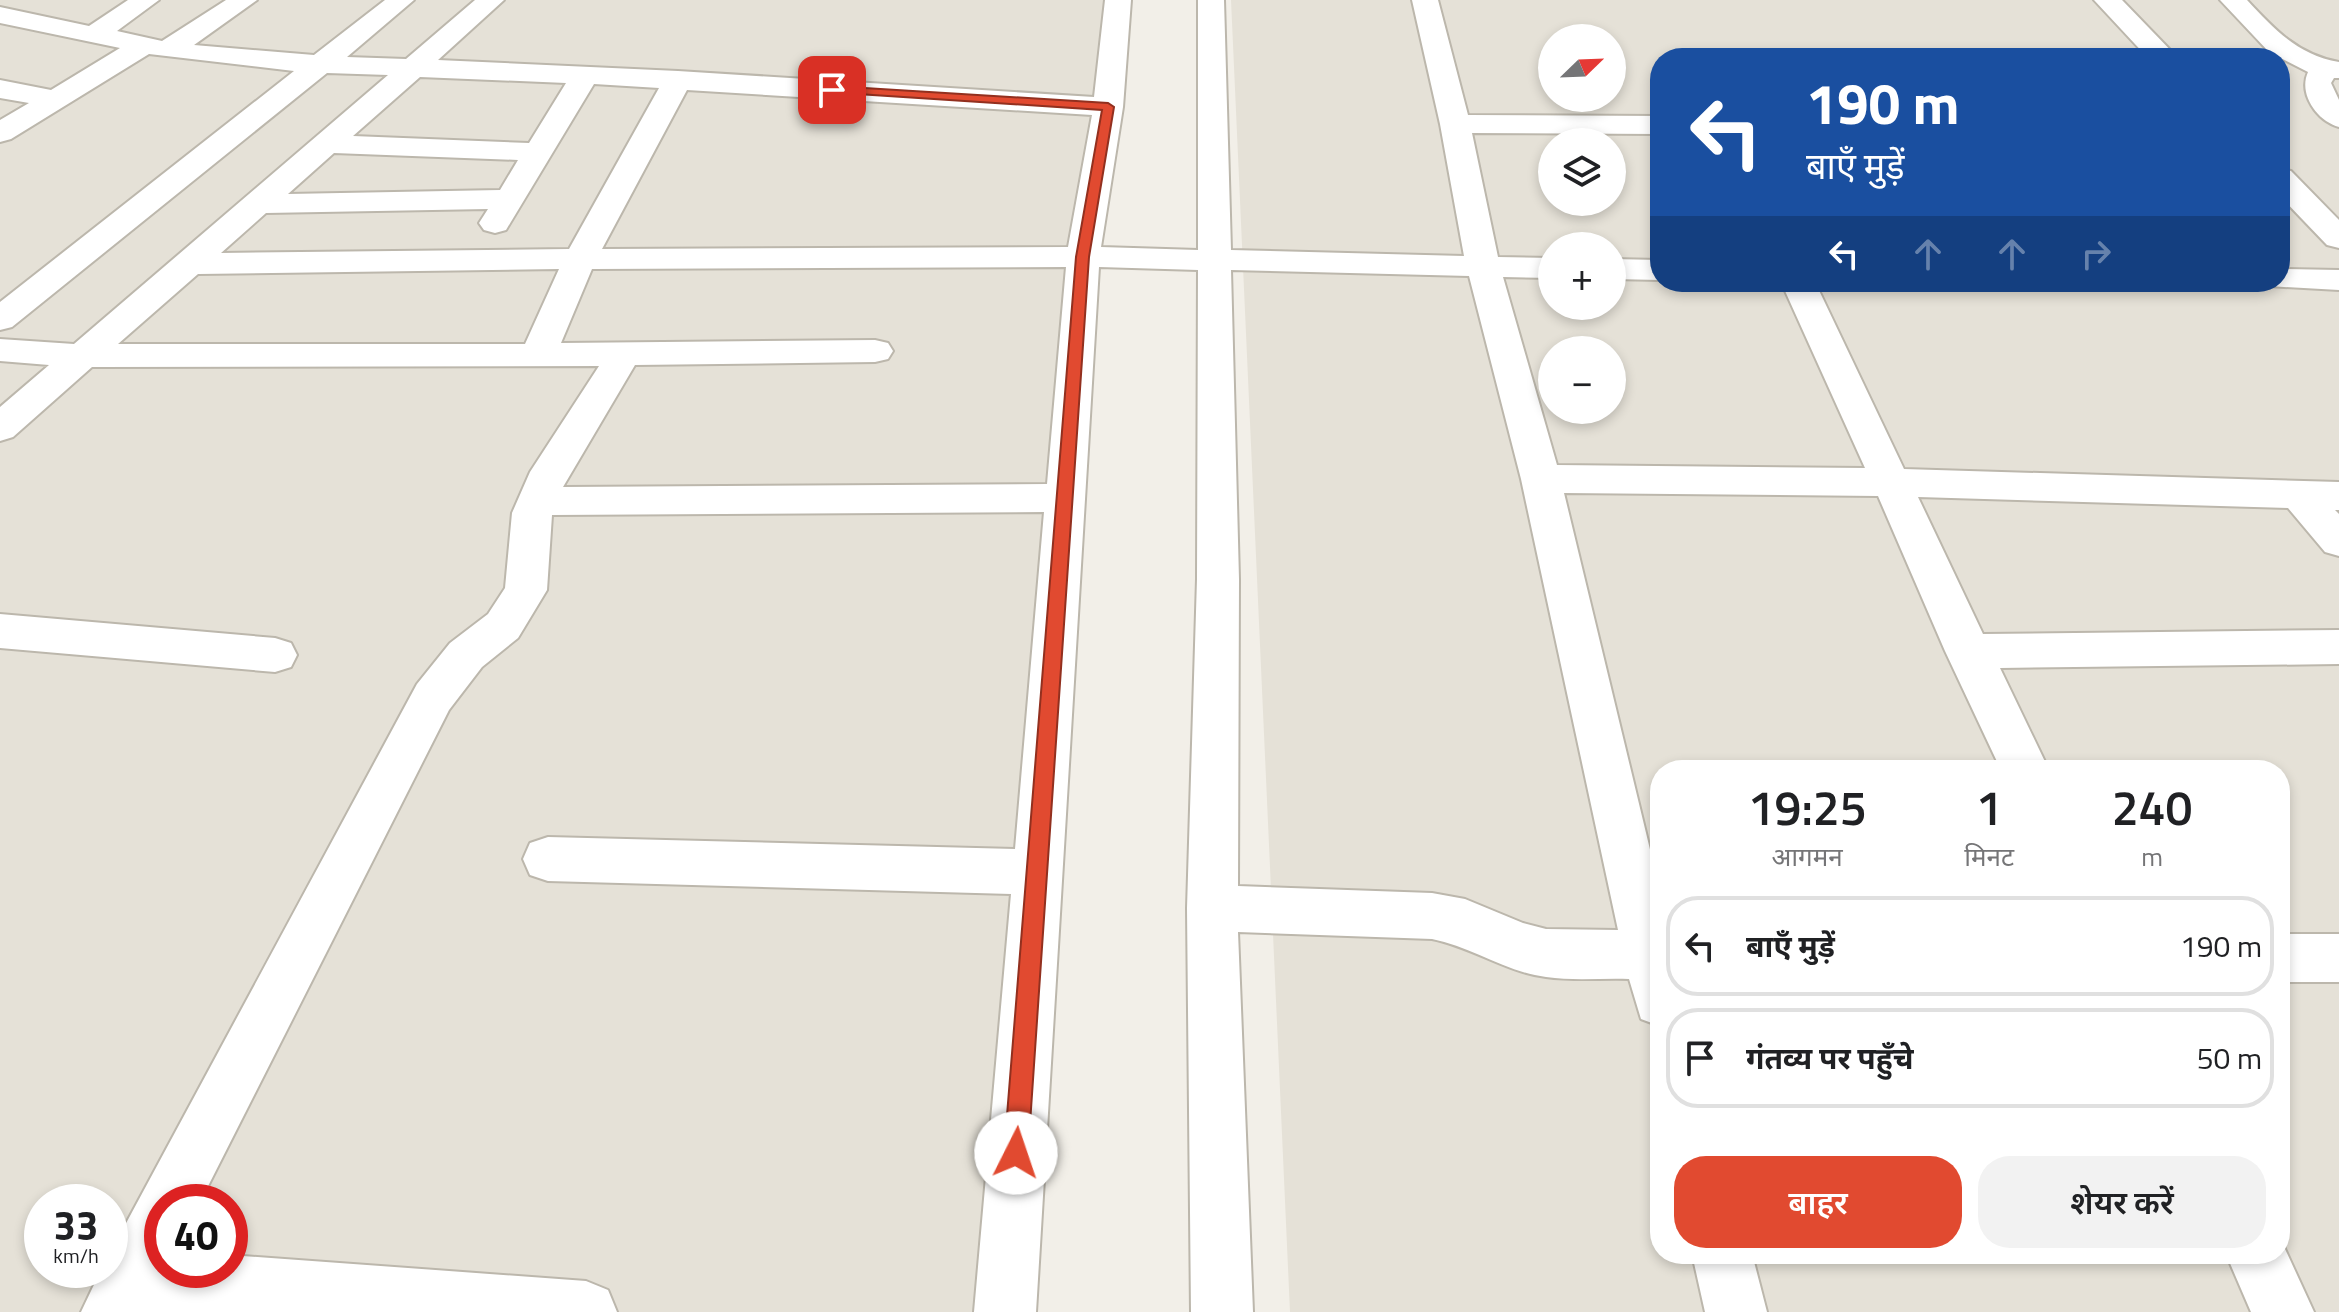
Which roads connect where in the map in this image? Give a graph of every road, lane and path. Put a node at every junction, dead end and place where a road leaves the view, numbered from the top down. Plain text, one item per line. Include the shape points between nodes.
1 (146, 0) edge
2 (244, 0) edge
3 (401, 0) edge
4 (491, 0) edge
5 (1118, 0) edge
6 (1211, 0) edge
7 (1425, 0) edge
8 (2107, 0) edge
9 (2233, 0) edge
10 (0, 15) edge
11 (93, 35) junction
12 (156, 47) junction
13 (2154, 48) edge
14 (2277, 48) edge
15 (2290, 57) edge
16 (318, 64) junction
17 (413, 70) junction
18 (2310, 70) edge
19 (585, 75) junction
20 (678, 80) junction
21 (0, 89) edge
22 (52, 99) junction
23 (1108, 107) junction
24 (2339, 118) edge
25 (1455, 124) junction
26 (1650, 125) edge
27 (0, 133) edge
28 (328, 144) junction
29 (539, 152) junction
30 (2290, 188) edge
31 (510, 199) junction
32 (258, 204) junction
33 (2339, 238) edge
34 (1083, 257) junction
35 (580, 258) junction
36 (473, 259) junction
37 (1212, 261) junction
38 (189, 264) junction
39 (1483, 266) junction
40 (1538, 268) edge
41 (1626, 269) edge
42 (1650, 270) edge
43 (2290, 279) edge
44 (2339, 280) edge
45 (1803, 292) edge
46 (0, 319) edge
47 (0, 350) edge
48 (875, 351) dead end
49 (624, 354) junction
50 (538, 355) junction
51 (83, 356) junction
52 (0, 428) edge
53 (1541, 479) junction
54 (1893, 482) junction
55 (2320, 496) edge
56 (1064, 498) junction
57 (537, 501) junction
58 (2339, 541) edge
59 (0, 631) edge
60 (2339, 647) edge
61 (1967, 651) junction
62 (275, 655) dead end
63 (2020, 760) edge
64 (548, 859) dead end
65 (1035, 872) junction
66 (1212, 908) junction
67 (1650, 944) edge
68 (2290, 958) edge
69 (2339, 958) edge
70 (1650, 969) edge
71 (178, 1184) edge
72 (144, 1250) edge
73 (1724, 1264) edge
74 (2261, 1264) edge
75 (120, 1295) edge
76 (586, 1312) edge
77 (1005, 1312) edge
78 (1222, 1312) edge
79 (1736, 1312) edge
80 (2283, 1312) edge

1 - 11 street
2 - 12 street
3 - 16 street
4 - 17 street
5 - 23 street
6 - 37 street
7 - 25 street
8 - 13 street
9 - 14 street
10 - 11 street
11 - 12 street
12 - 16 street
12 - 22 street
15 - 18 street
16 - 17 street
16 - 46 street
17 - 19 street
17 - 28 street
18 - 24 street via 2321,98
19 - 20 street
19 - 29 street
20 - 23 street
20 - 35 street
21 - 22 street
22 - 27 street
23 - 34 street
25 - 26 street
25 - 39 street
28 - 29 street
28 - 32 street
29 - 31 street
30 - 33 street
31 - 32 street
31 - 36 street
32 - 38 street
34 - 35 street
34 - 37 street
34 - 56 street
35 - 36 street
35 - 50 street
36 - 38 street
37 - 39 street
37 - 66 street via 1218,579
38 - 51 street
39 - 40 street
39 - 53 street
41 - 42 street
43 - 44 street
45 - 54 street
47 - 51 street
48 - 49 street
49 - 50 street
49 - 57 street
50 - 51 street
51 - 52 street
53 - 54 street
53 - 67 street
54 - 55 street
54 - 61 street
55 - 58 street
56 - 57 street
56 - 65 street
57 - 71 street via 526,590 503,626 466,655 433,697
59 - 62 street
60 - 61 street
61 - 63 street
64 - 65 street
65 - 77 street
66 - 70 street via 1432,916 1465,922 1546,953
66 - 78 street
68 - 69 street
72 - 75 street
73 - 79 street
74 - 80 street
75 - 76 street

